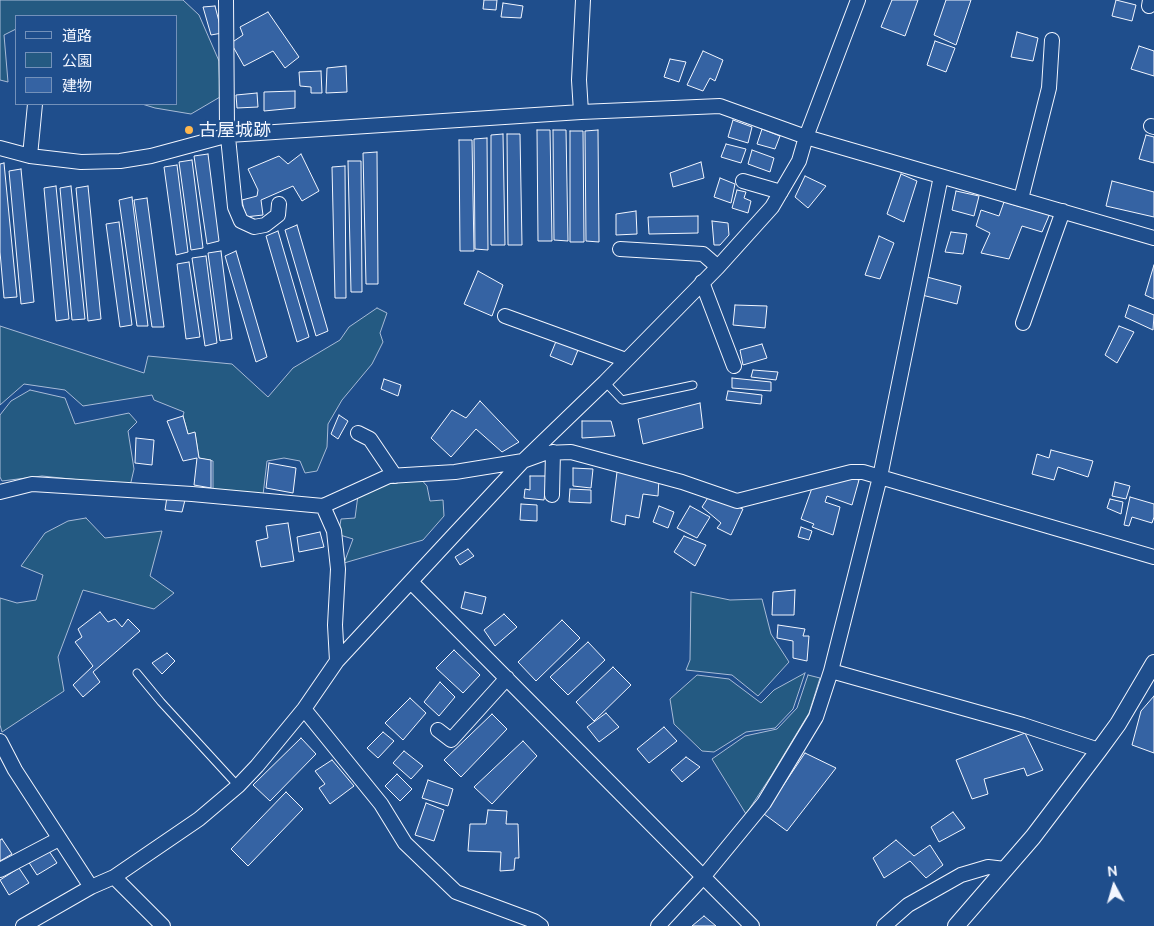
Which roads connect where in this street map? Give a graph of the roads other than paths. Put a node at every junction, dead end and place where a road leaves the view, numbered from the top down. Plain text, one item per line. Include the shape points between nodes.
1 (583, 0) edge
2 (858, 0) edge
3 (223, 1) edge
4 (1052, 40) dead end
5 (35, 105) edge
6 (581, 112) junction
7 (229, 135) junction
8 (806, 136) junction
9 (0, 148) edge
10 (30, 156) junction
11 (941, 176) junction
12 (743, 181) dead end
13 (781, 192) junction
14 (1021, 199) junction
15 (280, 204) dead end
16 (1064, 211) junction
17 (1154, 238) edge
18 (620, 249) dead end
19 (718, 267) junction
20 (702, 282) junction
21 (505, 316) dead end
22 (1023, 324) dead end
23 (626, 360) junction
24 (734, 366) dead end
25 (604, 382) junction
26 (693, 385) dead end
27 (358, 433) dead end
28 (553, 452) junction
29 (523, 461) junction
30 (395, 476) junction
31 (880, 477) junction
32 (0, 492) edge
33 (552, 495) dead end
34 (323, 506) junction
35 (1154, 557) edge
36 (410, 582) junction
37 (338, 661) junction
38 (1154, 663) edge
39 (831, 671) junction
40 (137, 673) dead end
41 (507, 678) junction
42 (304, 709) junction
43 (438, 730) dead end
44 (0, 740) edge
45 (1098, 750) junction
46 (238, 786) junction
47 (59, 839) junction
48 (1005, 869) junction
49 (0, 870) edge
50 (114, 876) junction
51 (704, 876) junction
52 (91, 887) junction
53 (23, 926) edge
54 (163, 926) edge
55 (541, 926) edge
56 (658, 926) edge
57 (752, 926) edge
58 (884, 926) edge
59 (956, 926) edge

1 - 6 street via 579,80
2 - 8 street
3 - 7 street via 228,25
4 - 14 street via 1049,88
5 - 10 street
6 - 7 street
6 - 8 street via 720,106
7 - 10 street via 120,161 80,162
7 - 15 street via 234,208 242,221 254,227 265,225 278,215
8 - 11 street
8 - 13 street via 799,160
9 - 10 street
11 - 14 street
11 - 31 street
12 - 13 street
13 - 19 street via 772,207
14 - 16 street
16 - 17 street
16 - 22 street
18 - 19 street via 703,254
19 - 20 street
20 - 23 street
20 - 24 street
21 - 23 street
23 - 25 street
25 - 26 lane via 622,400
25 - 29 street
27 - 30 street via 370,439
28 - 29 street
28 - 31 street via 571,452 682,482 737,501 851,472
28 - 33 street
29 - 30 street via 455,472
29 - 36 street
30 - 34 street
31 - 35 street
31 - 39 street
32 - 34 street via 32,484
34 - 37 street via 334,531 338,569 335,625
36 - 37 street
36 - 41 street
37 - 42 street
38 - 45 street via 1118,724
39 - 45 street via 1023,725
39 - 51 street via 816,717 764,803
40 - 46 lane
41 - 43 street via 450,740
41 - 51 street
42 - 46 street
42 - 55 street via 381,804 405,843 456,892
44 - 47 street
45 - 48 street
46 - 50 street via 199,819
47 - 49 street
47 - 52 street
48 - 58 street via 988,867 962,875 908,905
48 - 59 street
50 - 52 street
50 - 54 street
51 - 56 street
51 - 57 street
52 - 53 street

